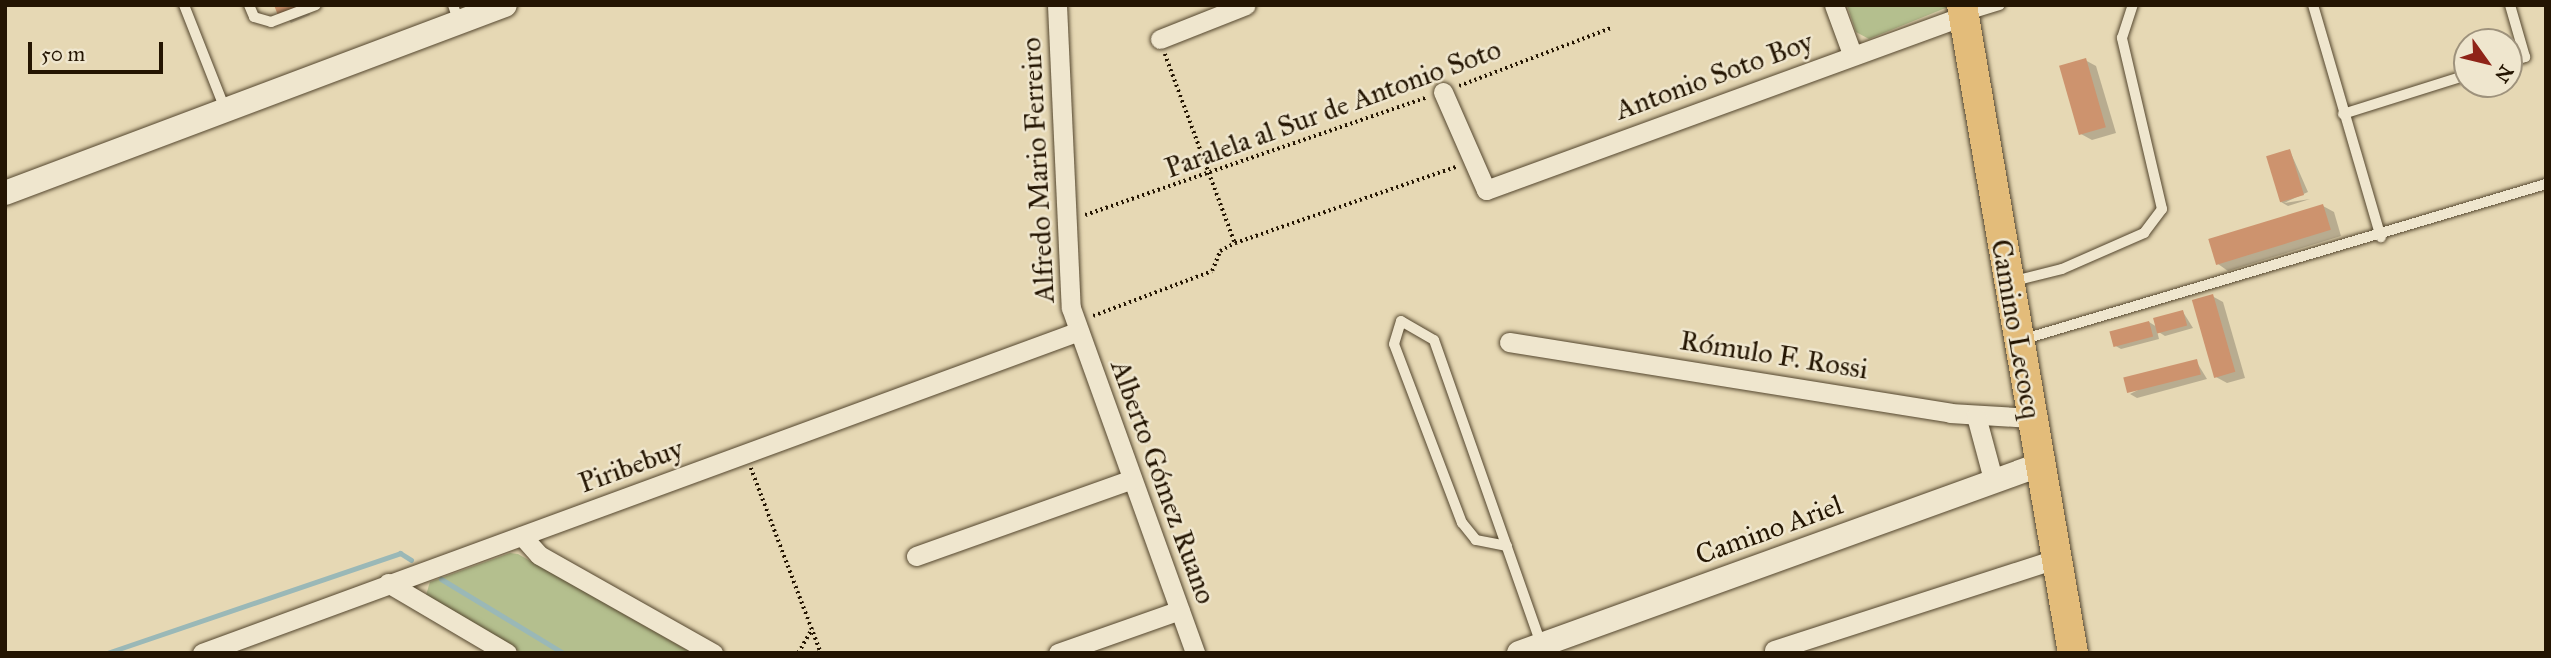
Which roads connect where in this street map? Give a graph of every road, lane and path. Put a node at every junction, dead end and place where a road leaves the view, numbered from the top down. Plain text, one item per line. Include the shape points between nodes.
1 (184, 5) edge
2 (248, 5) edge
3 (316, 5) edge
4 (505, 5) edge
5 (1058, 5) edge
6 (1246, 5) edge
7 (1834, 5) edge
8 (2000, 5) edge
9 (2133, 5) edge
10 (2313, 5) edge
11 (2510, 5) edge
12 (1962, 10) edge
13 (456, 14) edge
14 (1611, 28) dead end
15 (2517, 28) edge
16 (1160, 39) joint
17 (1852, 54) junction
18 (2453, 79) edge
19 (1443, 92) junction
20 (225, 110) junction
21 (2343, 114) junction
22 (1473, 161) junction
23 (1208, 178) junction
24 (2546, 184) edge
25 (5, 192) edge
26 (1067, 221) junction
27 (2381, 237) junction
28 (1235, 243) junction
29 (2007, 283) junction
30 (1079, 331) junction
31 (2018, 341) junction
32 (1509, 342) dead end
33 (1976, 416) junction
34 (2031, 418) junction
35 (746, 454) junction
36 (2039, 465) junction
37 (1993, 479) junction
38 (1132, 480) junction
39 (522, 537) junction
40 (1507, 546) junction
41 (916, 556) dead end
42 (2055, 559) junction
43 (388, 583) junction
44 (1180, 610) junction
45 (812, 629) junction
46 (1531, 649) edge
47 (1774, 650) dead end
48 (202, 653) edge
49 (507, 653) edge
50 (713, 653) edge
51 (798, 653) edge
52 (821, 653) edge
53 (1058, 653) edge
54 (1195, 653) edge
55 (2073, 653) edge

1 - 20 lane
2 - 3 lane via 254,17 271,22
4 - 13 street
5 - 26 street, Alfredo Mario Ferreiro
6 - 16 street
7 - 17 street
8 - 12 lane
9 - 29 lane via 2122,38 2162,193 2158,220 2144,233 2062,268
10 - 21 lane
11 - 15 lane
12 - 17 street, Antonio Soto Boy
12 - 29 main road, Camino Lecocq
13 - 20 street
14 - 19 path, Paralela al Sur de Antonio Soto
16 - 23 path
17 - 22 street, Antonio Soto Boy via 1486,190
18 - 21 lane
19 - 22 street
19 - 23 path, Paralela al Sur de Antonio Soto
20 - 25 street
21 - 27 lane
22 - 28 path
23 - 26 path, Paralela al Sur de Antonio Soto
23 - 28 path
24 - 27 lane
26 - 30 street, Alfredo Mario Ferreiro via 1071,308
27 - 31 lane
28 - 30 path via 1220,251 1212,271 1099,310
29 - 31 main road, Camino Lecocq
30 - 35 street, Piribebuy
30 - 38 street, Alberto Gómez Ruano
31 - 34 main road, Camino Lecocq
32 - 33 street, Rómulo F. Rossi
33 - 34 street, Rómulo F. Rossi
33 - 37 street
34 - 36 main road, Camino Lecocq
35 - 39 street, Piribebuy
35 - 45 path
36 - 37 street, Camino Ariel
36 - 42 main road, Camino Lecocq
37 - 46 street, Camino Ariel
38 - 41 street
38 - 44 street, Alberto Gómez Ruano
39 - 43 street, Piribebuy
39 - 50 street via 539,555
40 - 40 lane via 1434,340 1401,321 1394,344 1462,523 1476,540
40 - 46 lane
42 - 47 street
42 - 55 main road, Camino Lecocq
43 - 48 street, Piribebuy
43 - 49 street
44 - 53 street
44 - 54 street, Alberto Gómez Ruano
45 - 51 path
45 - 52 path

